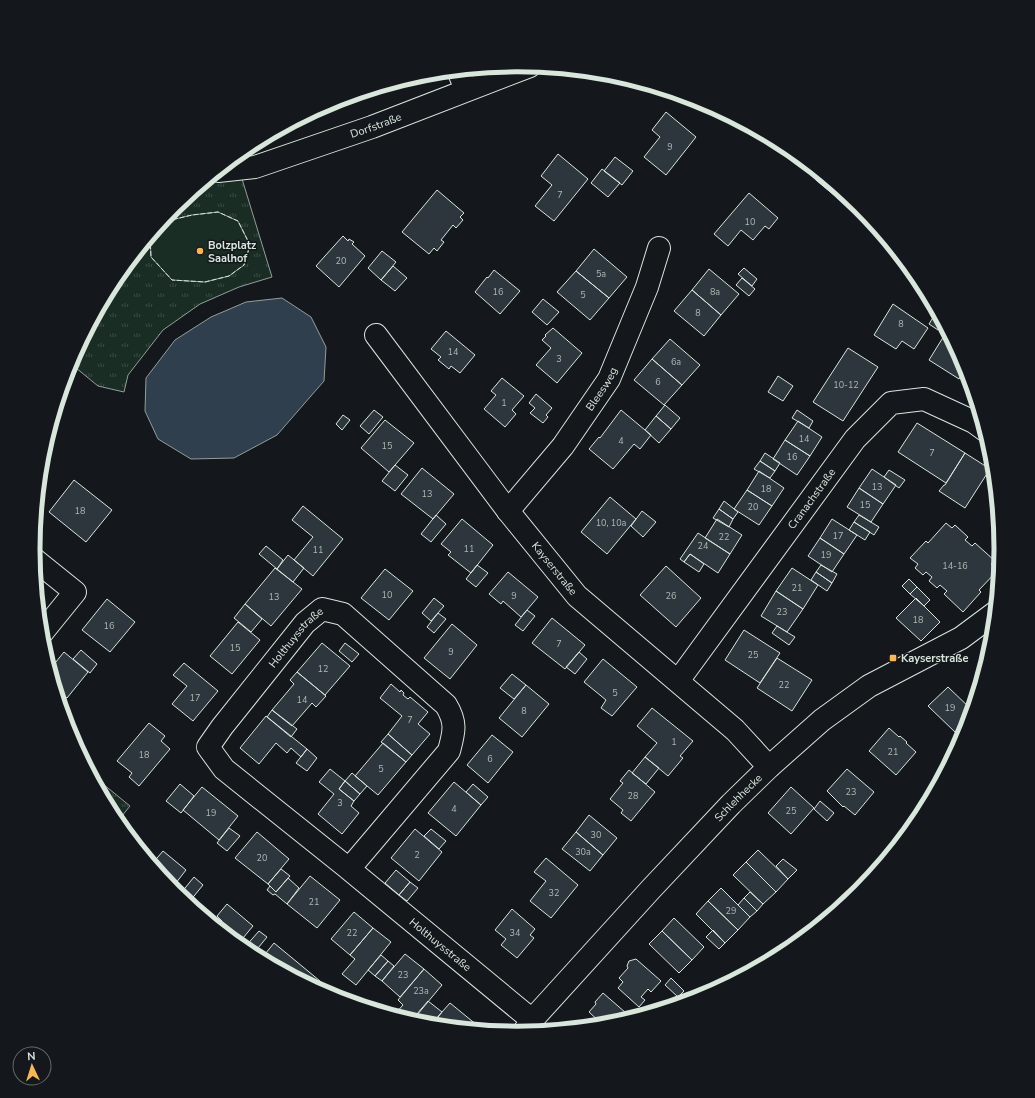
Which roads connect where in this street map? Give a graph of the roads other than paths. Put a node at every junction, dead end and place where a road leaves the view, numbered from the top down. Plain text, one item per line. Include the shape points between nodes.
1 (498, 73) edge
2 (462, 80) edge
3 (227, 170) edge
4 (659, 248) dead end
5 (376, 335) dead end
6 (979, 426) edge
7 (508, 511) junction
8 (40, 564) edge
9 (990, 616) edge
10 (47, 627) edge
11 (678, 681) junction
12 (769, 767) junction
13 (349, 869) junction
14 (527, 1026) edge
15 (529, 1026) edge

1 - 2 street, Dorfstraße
2 - 3 street, Dorfstraße via 372,127 255,166
4 - 7 street, Bleesweg via 647,287 609,379 562,446
5 - 7 street, Kayserstraße
6 - 11 street, Cranachstraße via 924,399 891,403 855,439
7 - 11 street, Kayserstraße via 577,596
8 - 10 street via 75,592
9 - 12 street, Schlehhecke via 960,638 869,686 822,720
11 - 12 street, Kayserstraße via 735,730
12 - 15 street, Schlehhecke via 651,889
13 - 13 street, Holthuysstraße via 449,751 454,730 452,716 446,705 343,614 322,609 305,623 208,747 224,769
13 - 14 street, Holthuysstraße

